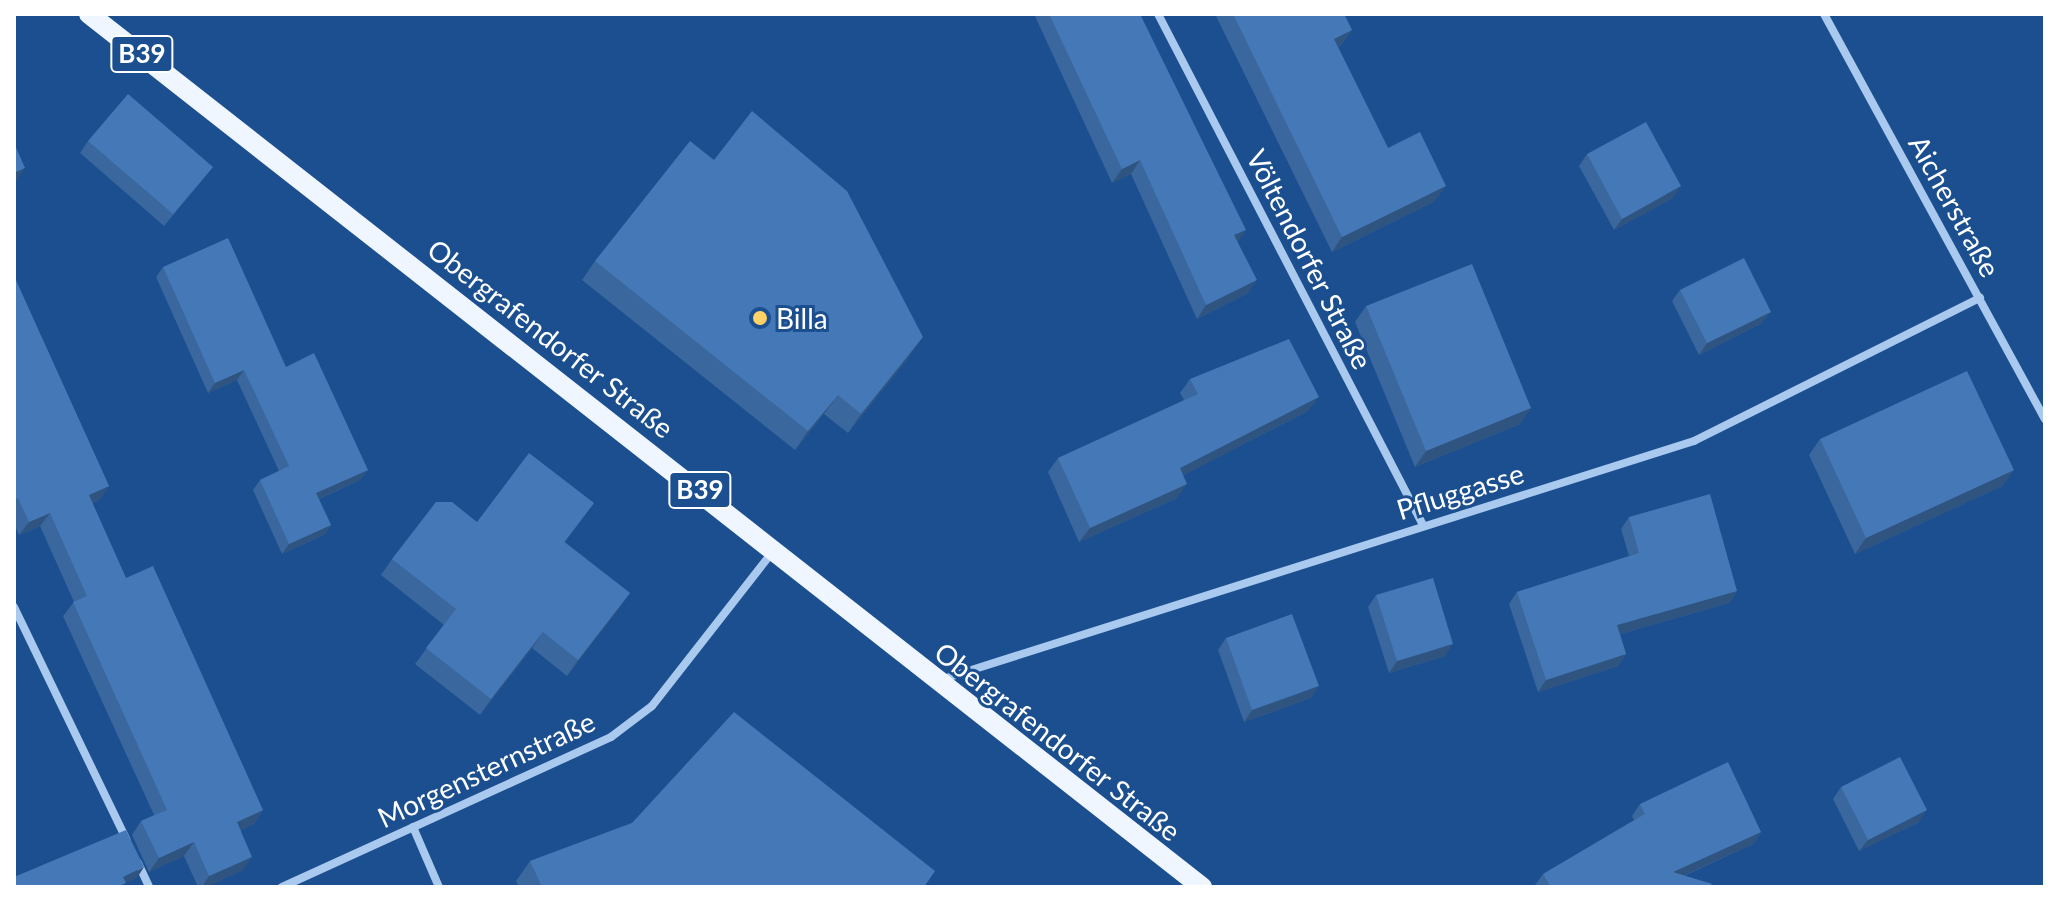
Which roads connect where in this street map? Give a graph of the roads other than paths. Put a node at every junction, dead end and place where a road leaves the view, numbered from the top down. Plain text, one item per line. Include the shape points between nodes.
1 (89, 14) edge
2 (1158, 14) edge
3 (1824, 14) edge
4 (1980, 298) junction
5 (2045, 419) edge
6 (1423, 525) junction
7 (775, 549) junction
8 (14, 607) edge
9 (934, 682) junction
10 (413, 827) junction
11 (149, 887) edge
12 (282, 887) edge
13 (439, 887) edge
14 (1202, 887) edge

1 - 7 main road, Obergrafendorfer Straße / B39
2 - 6 street, Völtendorfer Straße
3 - 4 street, Aicherstraße
4 - 5 street, Aicherstraße
4 - 6 street, Pfluggasse via 1694,441
6 - 9 street, Pfluggasse
7 - 9 main road, Obergrafendorfer Straße / B39
7 - 10 street, Morgensternstraße via 652,706 555,768
8 - 11 street
9 - 14 main road, Obergrafendorfer Straße / B39
10 - 12 street, Morgensternstraße
10 - 13 street

